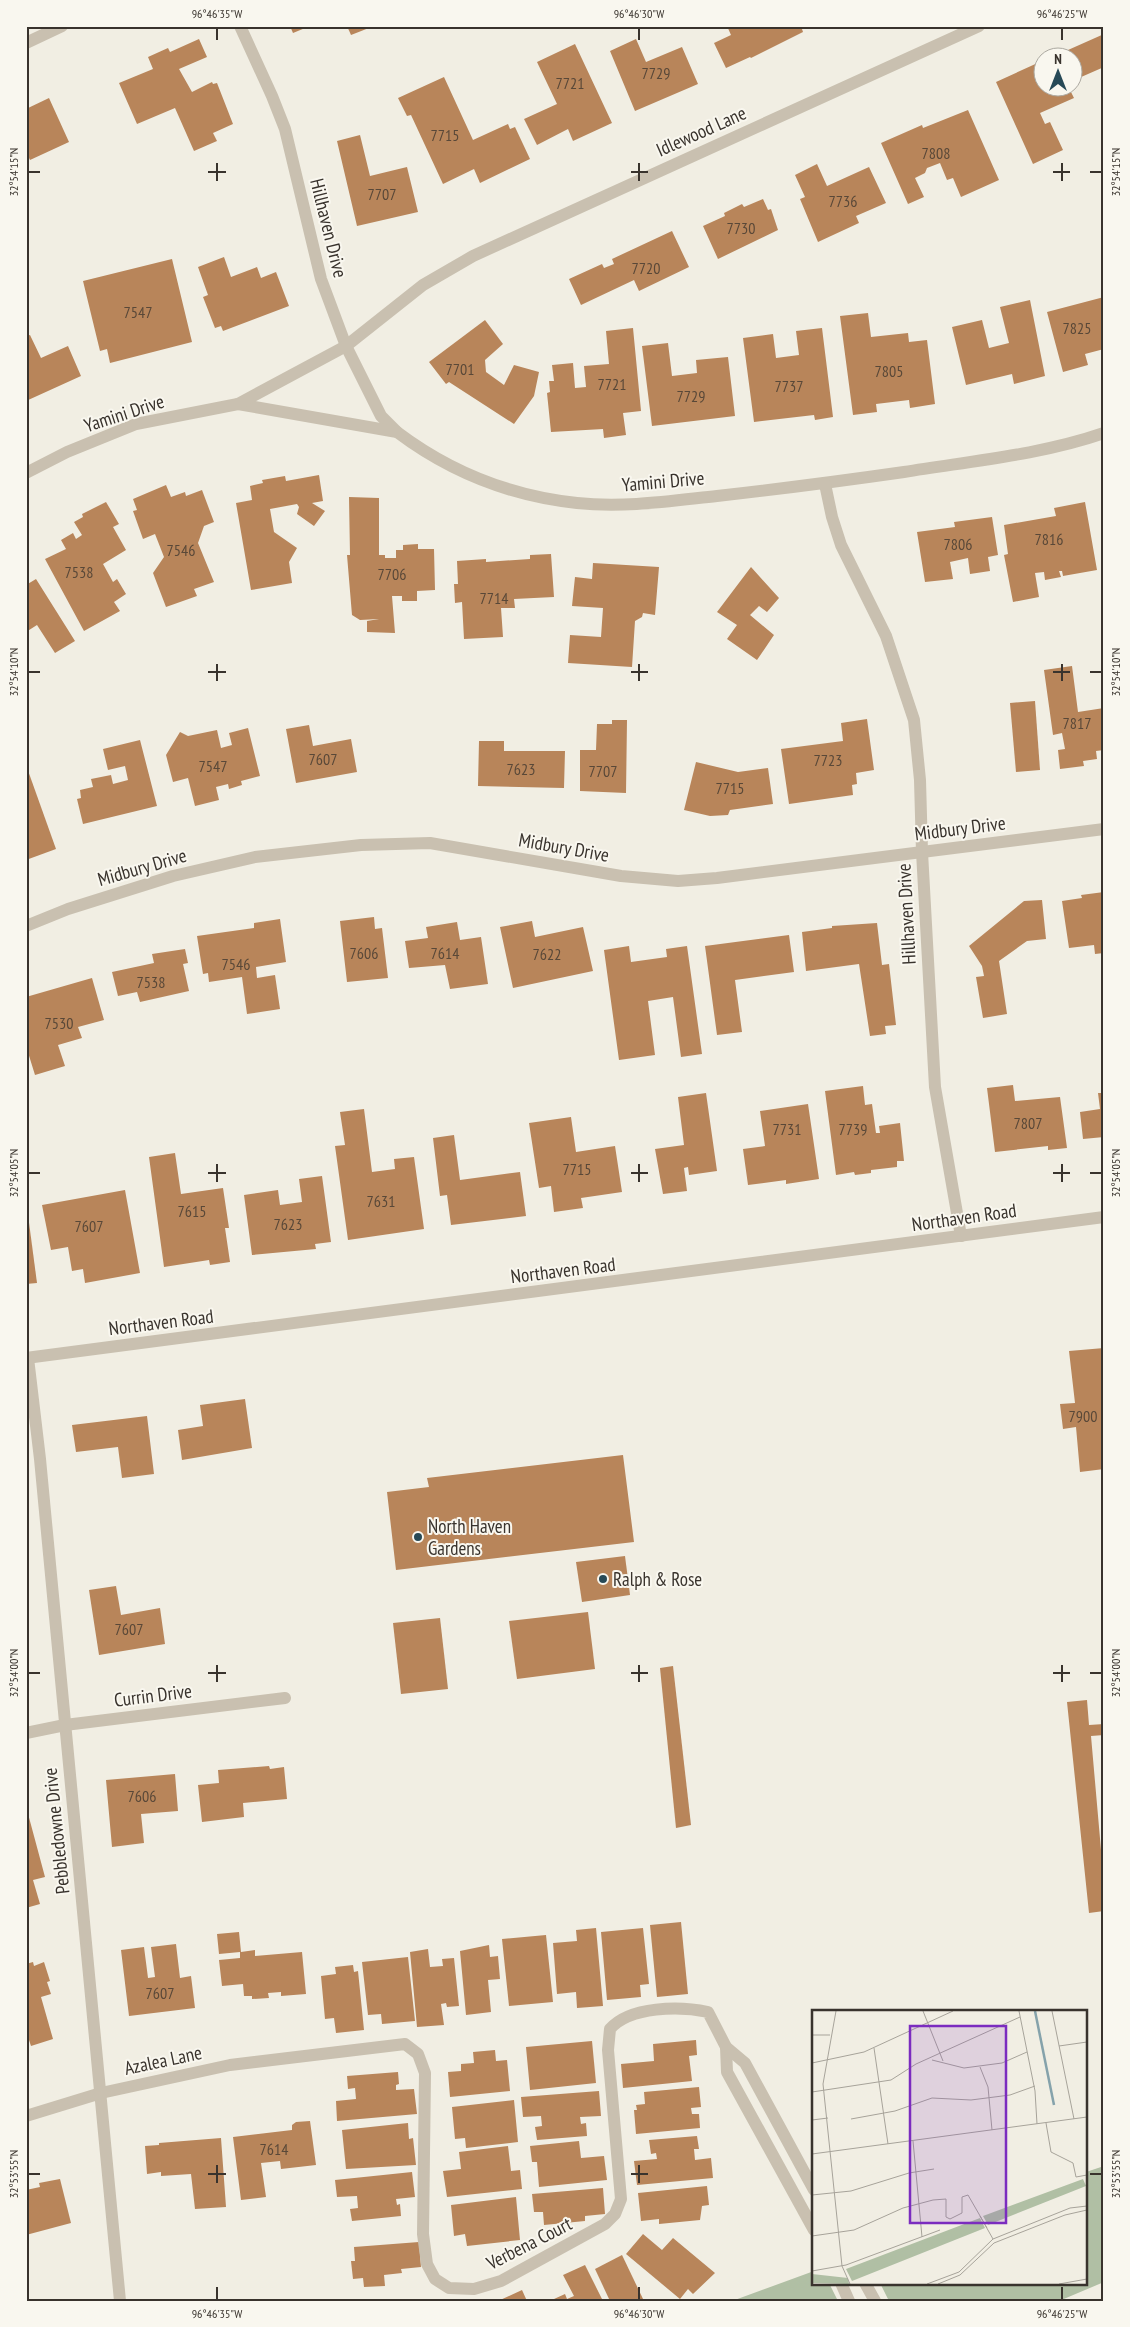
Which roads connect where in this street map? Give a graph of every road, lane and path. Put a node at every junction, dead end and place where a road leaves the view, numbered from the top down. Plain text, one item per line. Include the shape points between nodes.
1 (62, 26) edge
2 (240, 26) edge
3 (979, 26) edge
4 (26, 43) edge
5 (346, 346) junction
6 (238, 404) junction
7 (397, 432) junction
8 (1104, 433) edge
9 (26, 473) edge
10 (825, 484) junction
11 (1104, 829) edge
12 (922, 852) junction
13 (26, 926) edge
14 (1104, 1217) edge
15 (961, 1236) junction
16 (27, 1358) edge
17 (284, 1698) dead end
18 (65, 1725) junction
19 (26, 1733) edge
20 (726, 2047) junction
21 (311, 2056) joint
22 (101, 2093) junction
23 (26, 2116) edge
24 (812, 2186) edge
25 (812, 2226) edge
26 (841, 2284) edge
27 (866, 2284) edge
28 (120, 2301) edge
29 (849, 2301) edge
30 (875, 2301) edge

1 - 4 street
2 - 5 street, Hillhaven Drive via 284,130 321,279
3 - 5 street, Idlewood Lane via 473,256 423,285
5 - 6 street, Yamini Drive
5 - 7 street, Hillhaven Drive via 381,416
6 - 7 street, Yamini Drive
6 - 9 street, Yamini Drive via 136,424
7 - 10 street, Yamini Drive via 418,448 468,476 524,494 577,503 633,505
8 - 10 street, Yamini Drive via 1038,451
10 - 12 street, Hillhaven Drive via 842,545 886,636 914,720
11 - 12 street, Midbury Drive
12 - 13 street, Midbury Drive via 718,878 678,880 621,876 430,843 361,845 255,857 173,876 68,909
12 - 15 street, Hillhaven Drive via 935,1087
14 - 15 street, Northaven Road
15 - 16 street, Northaven Road
16 - 18 street, Pebbledowne Drive via 40,1458
17 - 18 street, Currin Drive
18 - 19 street, Currin Drive
18 - 22 street, Pebbledowne Drive
20 - 21 street, Verbena Court via 708,2012 686,2007 663,2009 625,2016 617,2021 610,2029 608,2050 621,2199 615,2214 605,2224 501,2281 474,2289 449,2288 435,2279 427,2264 424,2234 425,2073 418,2054 405,2044
20 - 24 street via 745,2063
20 - 25 street via 727,2072
21 - 22 street, Azalea Lane via 230,2065
22 - 23 street, Azalea Lane
22 - 28 street, Pebbledowne Drive
26 - 29 street
27 - 30 street

